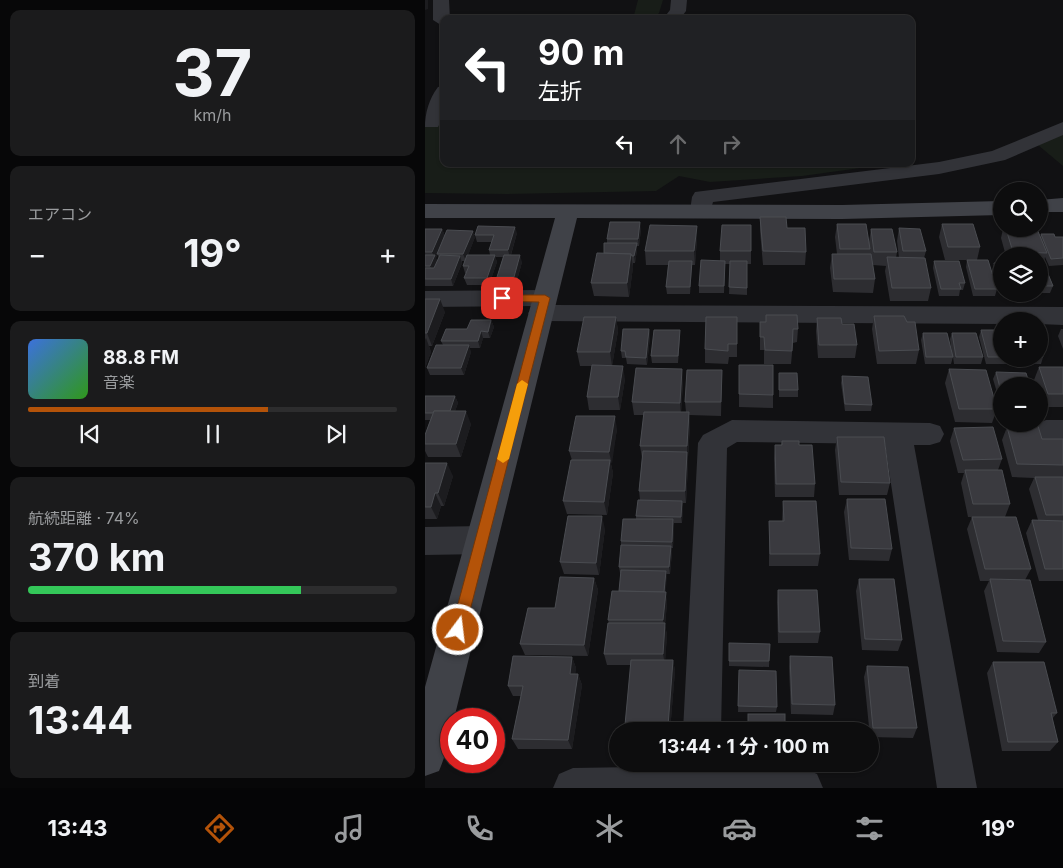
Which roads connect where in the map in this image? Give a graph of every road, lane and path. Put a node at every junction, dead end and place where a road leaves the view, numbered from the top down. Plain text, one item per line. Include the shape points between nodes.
1 (441, 0) edge
2 (679, 0) edge
3 (441, 15) edge
4 (674, 15) edge
5 (440, 103) edge
6 (433, 123) edge
7 (1063, 128) edge
8 (1063, 205) edge
9 (1048, 206) edge
10 (993, 208) edge
11 (425, 211) edge
12 (701, 211) junction
13 (568, 212) junction
14 (425, 299) edge
15 (543, 305) junction
16 (1063, 316) edge
17 (482, 540) junction
18 (425, 541) edge
19 (702, 722) edge
20 (425, 756) edge
21 (700, 775) edge
22 (573, 788) edge
23 (803, 788) edge
24 (957, 788) edge

1 - 3 street
2 - 4 street
5 - 6 street
7 - 12 street via 998,156 939,168 703,197
8 - 9 street
10 - 12 street
11 - 13 street
12 - 13 street
13 - 15 street
14 - 15 street
15 - 16 street
15 - 17 street
17 - 18 street
17 - 20 street
19 - 24 street via 713,443 732,431 914,434
21 - 22 street
21 - 23 street

